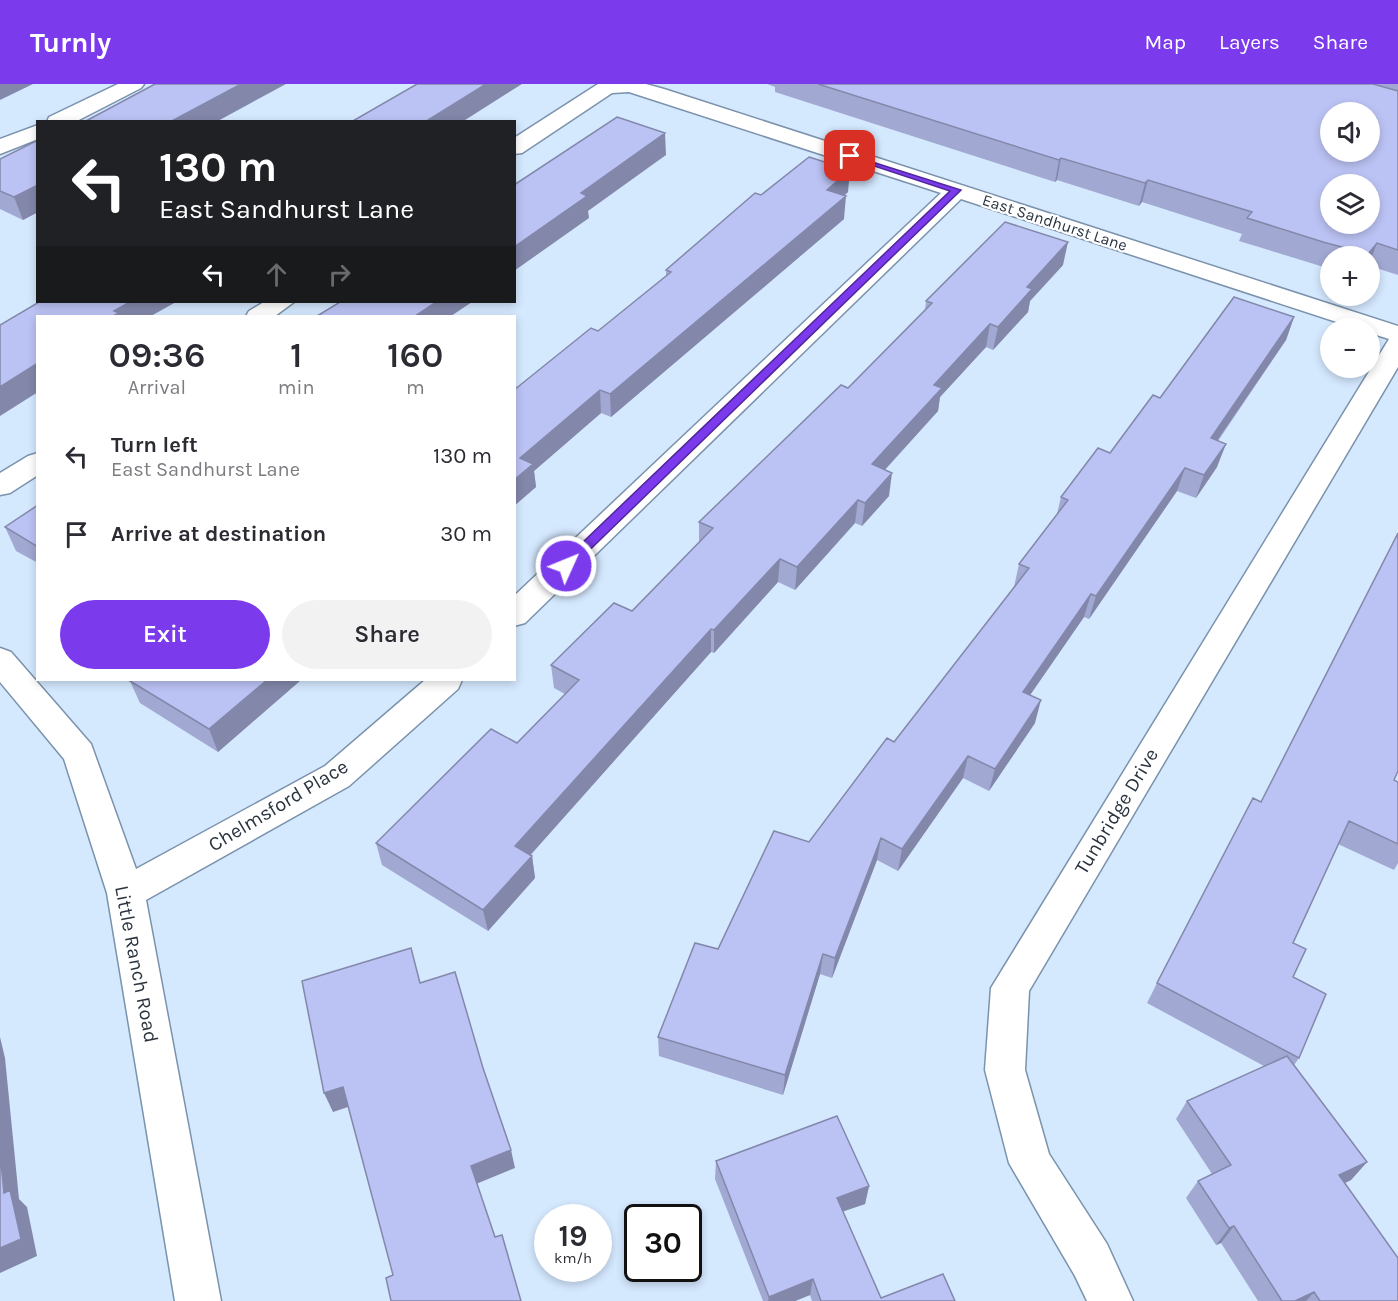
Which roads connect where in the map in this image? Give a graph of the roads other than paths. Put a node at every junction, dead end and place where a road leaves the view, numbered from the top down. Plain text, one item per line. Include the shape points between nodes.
1 (134, 84) edge
2 (61, 120) edge
3 (36, 132) edge
4 (516, 146) edge
5 (0, 147) edge
6 (957, 190) junction
7 (279, 303) edge
8 (260, 315) edge
9 (1398, 334) edge
10 (1398, 345) edge
11 (36, 463) edge
12 (0, 486) edge
13 (516, 613) edge
14 (0, 660) edge
15 (445, 681) edge
16 (126, 892) junction
17 (198, 1301) edge
18 (1110, 1301) edge

1 - 2 street
3 - 5 street
4 - 6 street, East Sandhurst Lane via 607,87 629,86
6 - 9 street, East Sandhurst Lane
6 - 13 street
7 - 8 street
10 - 18 street, Tunbridge Drive via 1010,988 1005,1070 1030,1163 1091,1260
11 - 12 street
14 - 16 street, Little Ranch Road via 79,753
15 - 16 street, Chelmsford Place via 337,776
16 - 17 street, Little Ranch Road

